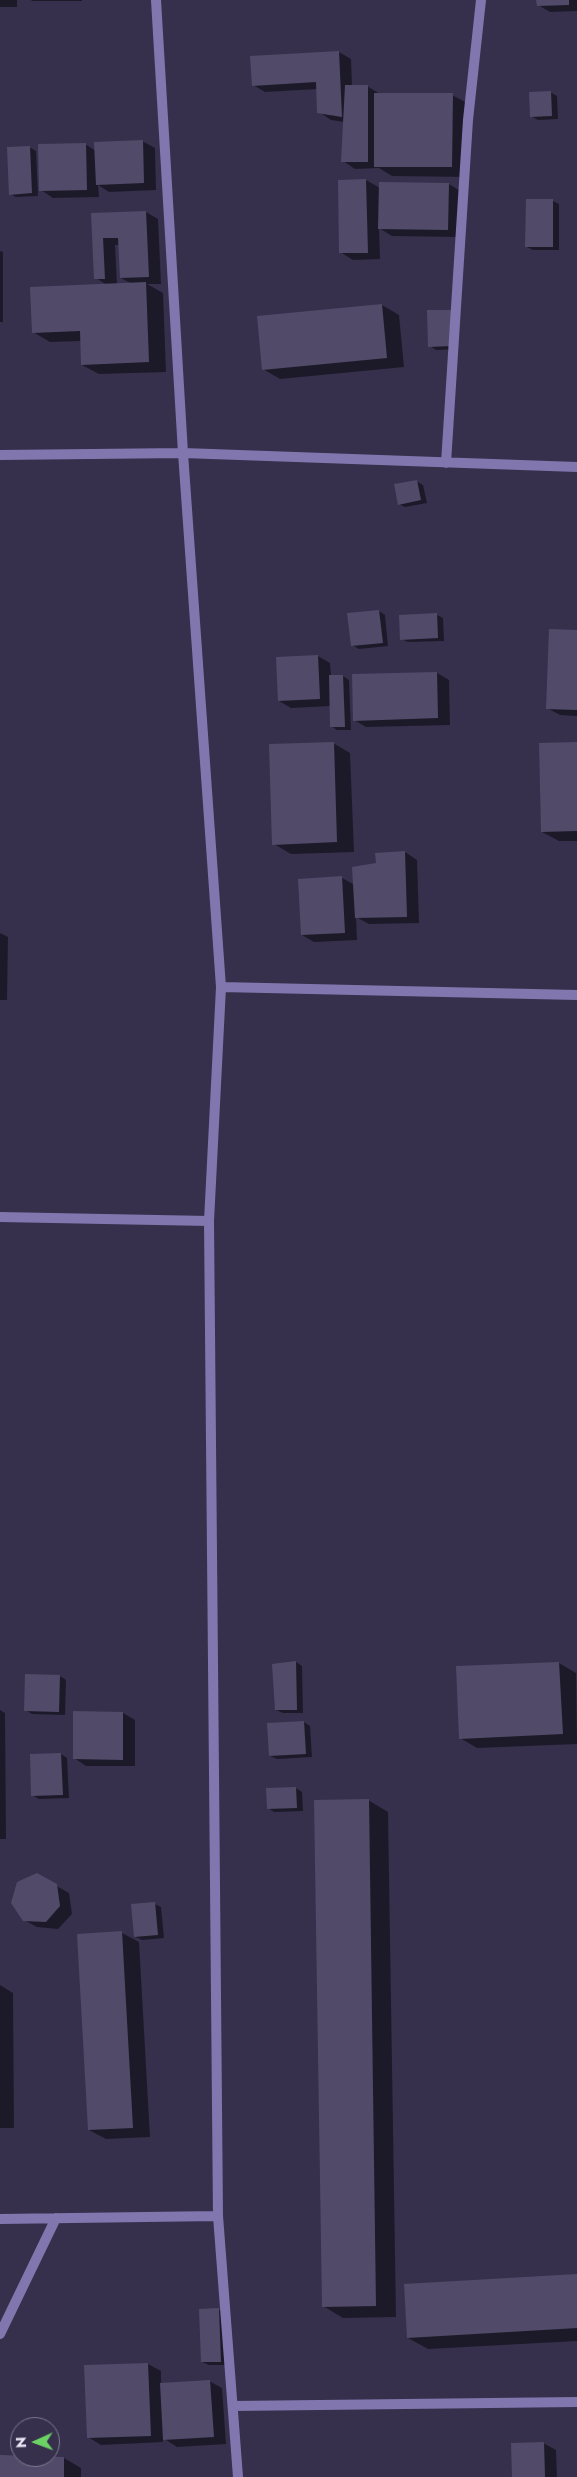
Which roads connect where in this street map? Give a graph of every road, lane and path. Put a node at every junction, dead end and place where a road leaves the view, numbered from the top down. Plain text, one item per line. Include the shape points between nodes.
1 (156, 0) edge
2 (481, 0) edge
3 (183, 453) junction
4 (0, 455) edge
5 (446, 463) junction
6 (577, 467) edge
7 (221, 987) junction
8 (577, 995) edge
9 (0, 1217) edge
10 (209, 1221) junction
11 (218, 2216) junction
12 (56, 2218) junction
13 (0, 2219) edge
14 (0, 2334) edge
15 (577, 2402) edge
16 (233, 2406) junction
17 (238, 2477) edge

1 - 3 street
2 - 5 street via 468,120
3 - 4 street
3 - 5 street
3 - 7 street
5 - 6 street
7 - 8 street
7 - 10 street
9 - 10 street
10 - 11 street
11 - 12 street
11 - 16 street
12 - 13 street
12 - 14 street
15 - 16 street
16 - 17 street

